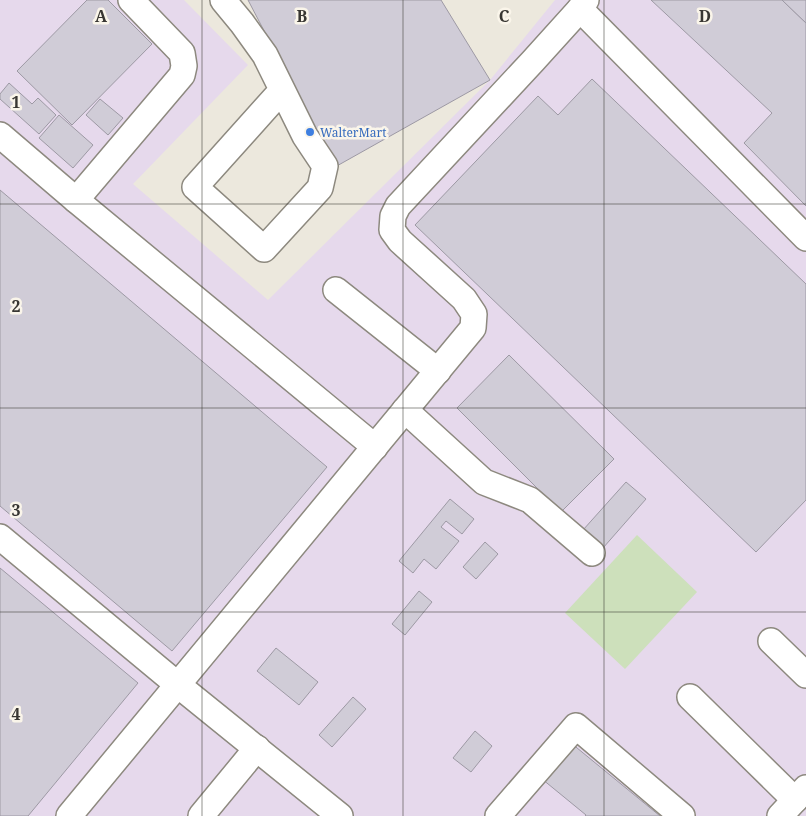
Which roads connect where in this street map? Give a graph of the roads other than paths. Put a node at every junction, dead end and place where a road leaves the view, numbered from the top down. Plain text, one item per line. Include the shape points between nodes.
1 (131, 0) edge
2 (223, 0) edge
3 (583, 4) edge
4 (282, 90) junction
5 (0, 135) edge
6 (76, 200) junction
7 (806, 238) edge
8 (336, 290) dead end
9 (438, 371) junction
10 (405, 410) junction
11 (375, 447) junction
12 (0, 537) edge
13 (592, 553) dead end
14 (771, 641) dead end
15 (806, 675) edge
16 (178, 685) junction
17 (690, 697) dead end
18 (256, 748) junction
19 (794, 801) edge
20 (70, 816) edge
21 (201, 816) edge
22 (340, 816) edge
23 (498, 816) edge
24 (682, 816) edge

1 - 6 lane via 182,53 182,75
2 - 4 lane via 265,55
3 - 7 lane
3 - 9 lane via 534,62 398,206 394,216 392,230 400,241 464,299 474,314 473,328
4 - 4 lane via 195,187 264,250 320,188 325,166 305,136
5 - 6 lane
6 - 11 lane
8 - 9 lane
9 - 10 lane
10 - 11 lane
10 - 13 lane via 484,482 530,500
11 - 16 lane
12 - 16 lane
14 - 15 lane
16 - 18 lane
16 - 20 lane
17 - 19 lane
18 - 21 lane
18 - 22 lane
23 - 24 lane via 576,726

